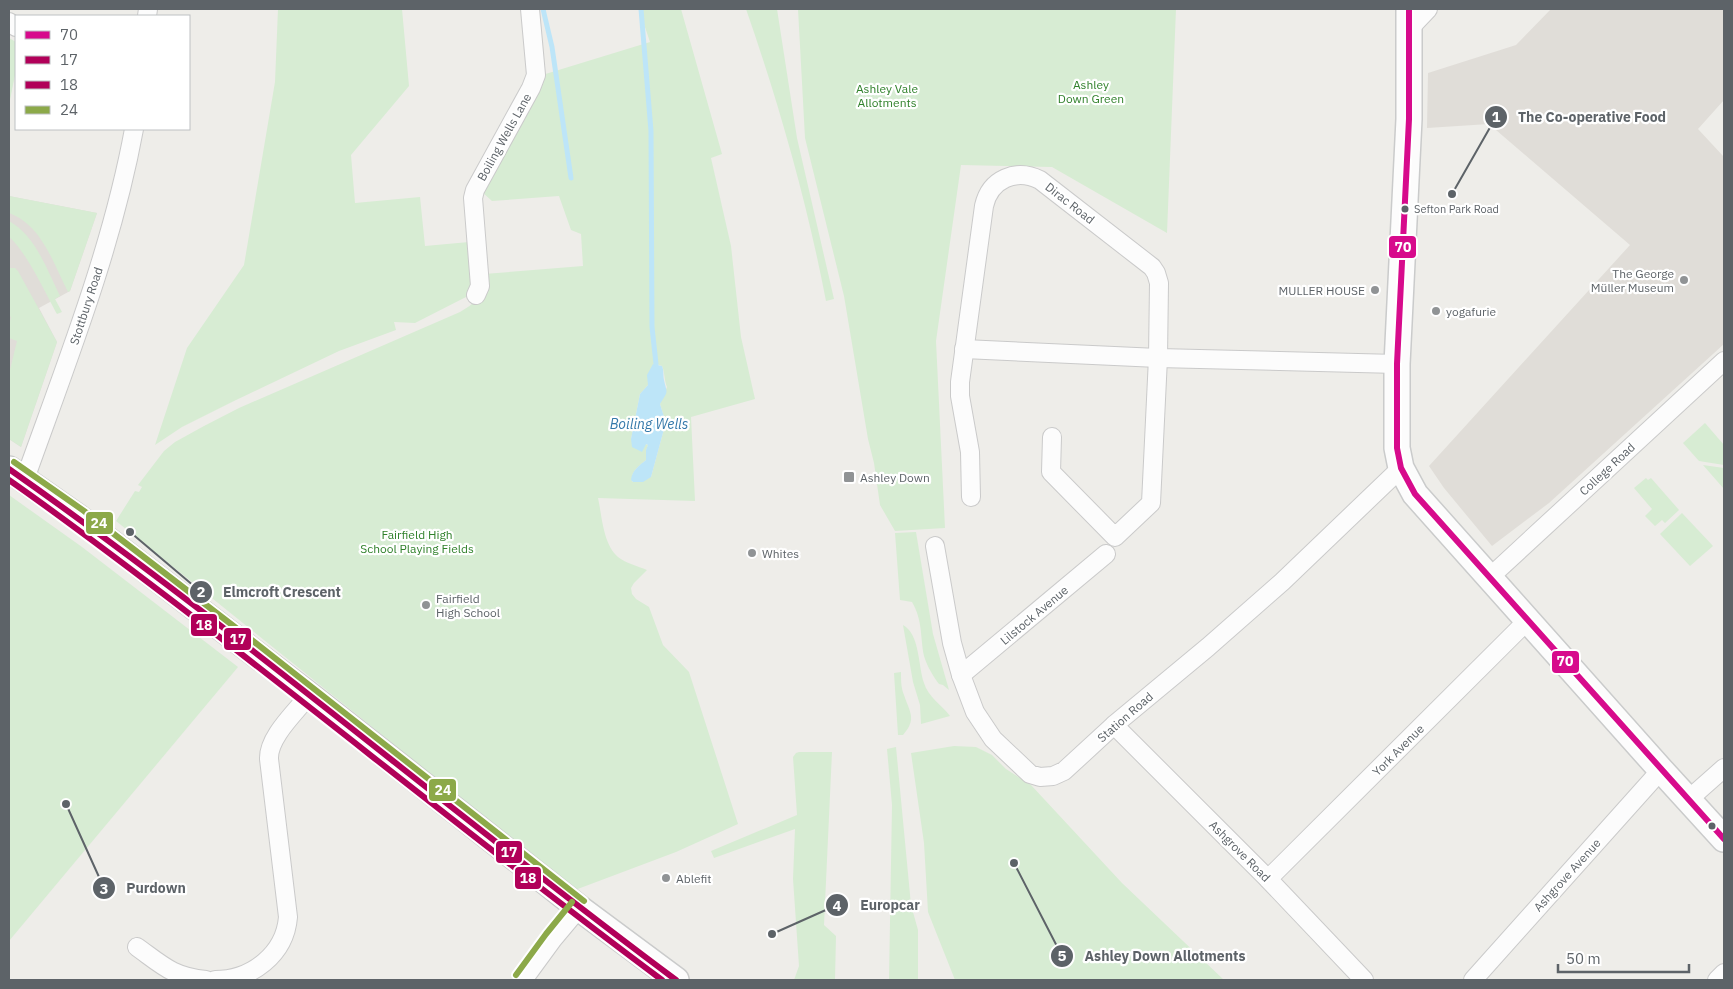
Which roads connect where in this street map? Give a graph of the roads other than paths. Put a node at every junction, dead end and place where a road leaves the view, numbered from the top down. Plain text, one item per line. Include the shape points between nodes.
1 (530, 9) edge
2 (1428, 9) edge
3 (1409, 19) edge
4 (134, 130) edge
5 (476, 295) dead end
6 (964, 349) junction
7 (1158, 358) junction
8 (1724, 361) edge
9 (1397, 364) junction
10 (1052, 436) dead end
11 (1401, 468) junction
12 (17, 474) edge
13 (971, 497) dead end
14 (935, 546) dead end
15 (1106, 554) dead end
16 (1490, 577) junction
17 (1528, 620) junction
18 (961, 675) junction
19 (309, 695) junction
20 (1114, 725) junction
21 (1724, 768) edge
22 (1661, 770) junction
23 (1689, 799) junction
24 (1724, 839) edge
25 (1268, 879) junction
26 (579, 908) junction
27 (136, 947) dead end
28 (1724, 973) edge
29 (206, 980) edge
30 (215, 980) edge
31 (523, 980) edge
32 (676, 980) edge
33 (1364, 980) edge
34 (1473, 980) edge
35 (1717, 980) edge

1 - 5 street, Boiling Wells Lane via 536,75 473,198 480,286
2 - 3 street
3 - 9 main road via 1409,118
4 - 12 street, Stottbury Road via 116,211 70,353
6 - 7 street
6 - 7 street, Dirac Road via 985,199 998,181 1025,175 1040,180 1155,271 1159,289
6 - 13 street, Dirac Road via 960,396 970,452
7 - 9 street
7 - 10 street, Dirac Road via 1151,504 1115,537 1051,472
8 - 16 street, College Road
9 - 11 main road
11 - 16 main road via 1415,494
11 - 20 street, Station Road via 1282,582
12 - 19 main road
14 - 18 street, Station Road via 952,643
15 - 18 street, Lilstock Avenue
16 - 17 main road
17 - 22 main road
17 - 25 street, York Avenue
18 - 20 street, Station Road via 981,723 1030,774 1054,776 1064,771
19 - 26 main road
19 - 30 street via 269,749 287,930 276,952 252,971 236,978
20 - 25 street, Ashgrove Road
21 - 23 street
22 - 23 main road
22 - 34 street, Ashgrove Avenue
23 - 24 main road
25 - 33 street, Ashgrove Road
26 - 31 street
26 - 32 main road
27 - 29 street via 179,976
28 - 35 street

